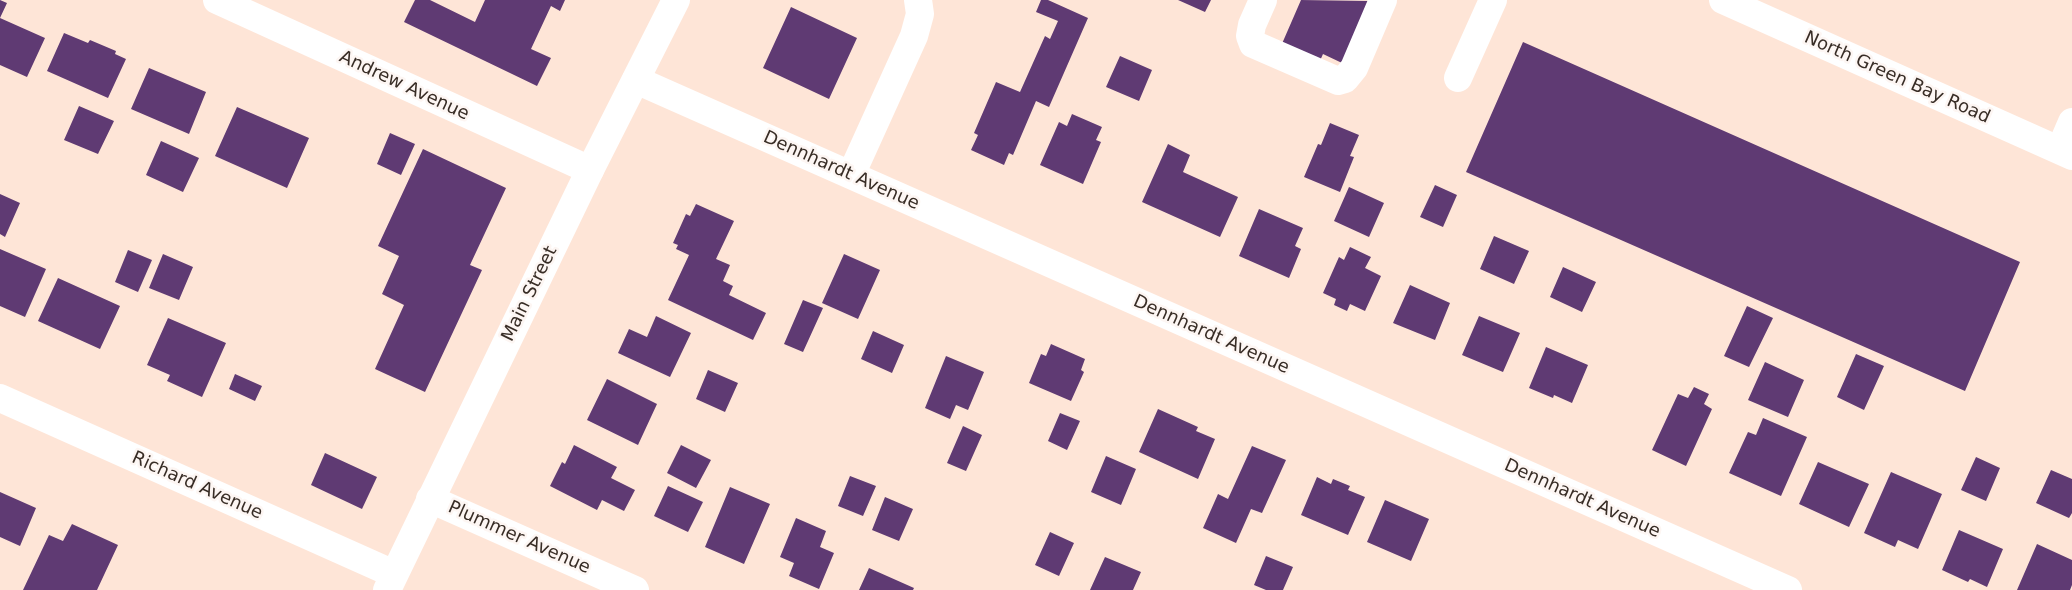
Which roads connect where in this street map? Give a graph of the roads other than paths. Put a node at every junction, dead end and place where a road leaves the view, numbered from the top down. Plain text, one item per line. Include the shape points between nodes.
1 (217, 0) edge
2 (676, 0) edge
3 (918, 0) edge
4 (1263, 0) edge
5 (1383, 0) edge
6 (1493, 0) edge
7 (1722, 0) edge
8 (1458, 78) dead end
9 (636, 80) junction
10 (2072, 122) edge
11 (2066, 153) edge
12 (590, 170) junction
13 (851, 175) junction
14 (0, 398) edge
15 (430, 499) junction
16 (390, 582) edge
17 (636, 590) edge
18 (1788, 590) edge

1 - 12 street, Andrew Avenue
2 - 9 street, Main Street
3 - 13 street via 920,14 914,36
4 - 5 street via 1252,25 1250,36 1253,44 1338,81 1345,79 1354,68
6 - 8 street
7 - 11 street, North Green Bay Road
9 - 12 street, Main Street
9 - 13 street, Dennhardt Avenue
10 - 11 street
12 - 15 street, Main Street
13 - 18 street, Dennhardt Avenue
14 - 16 street, Richard Avenue
15 - 16 street, Main Street
15 - 17 street, Plummer Avenue

